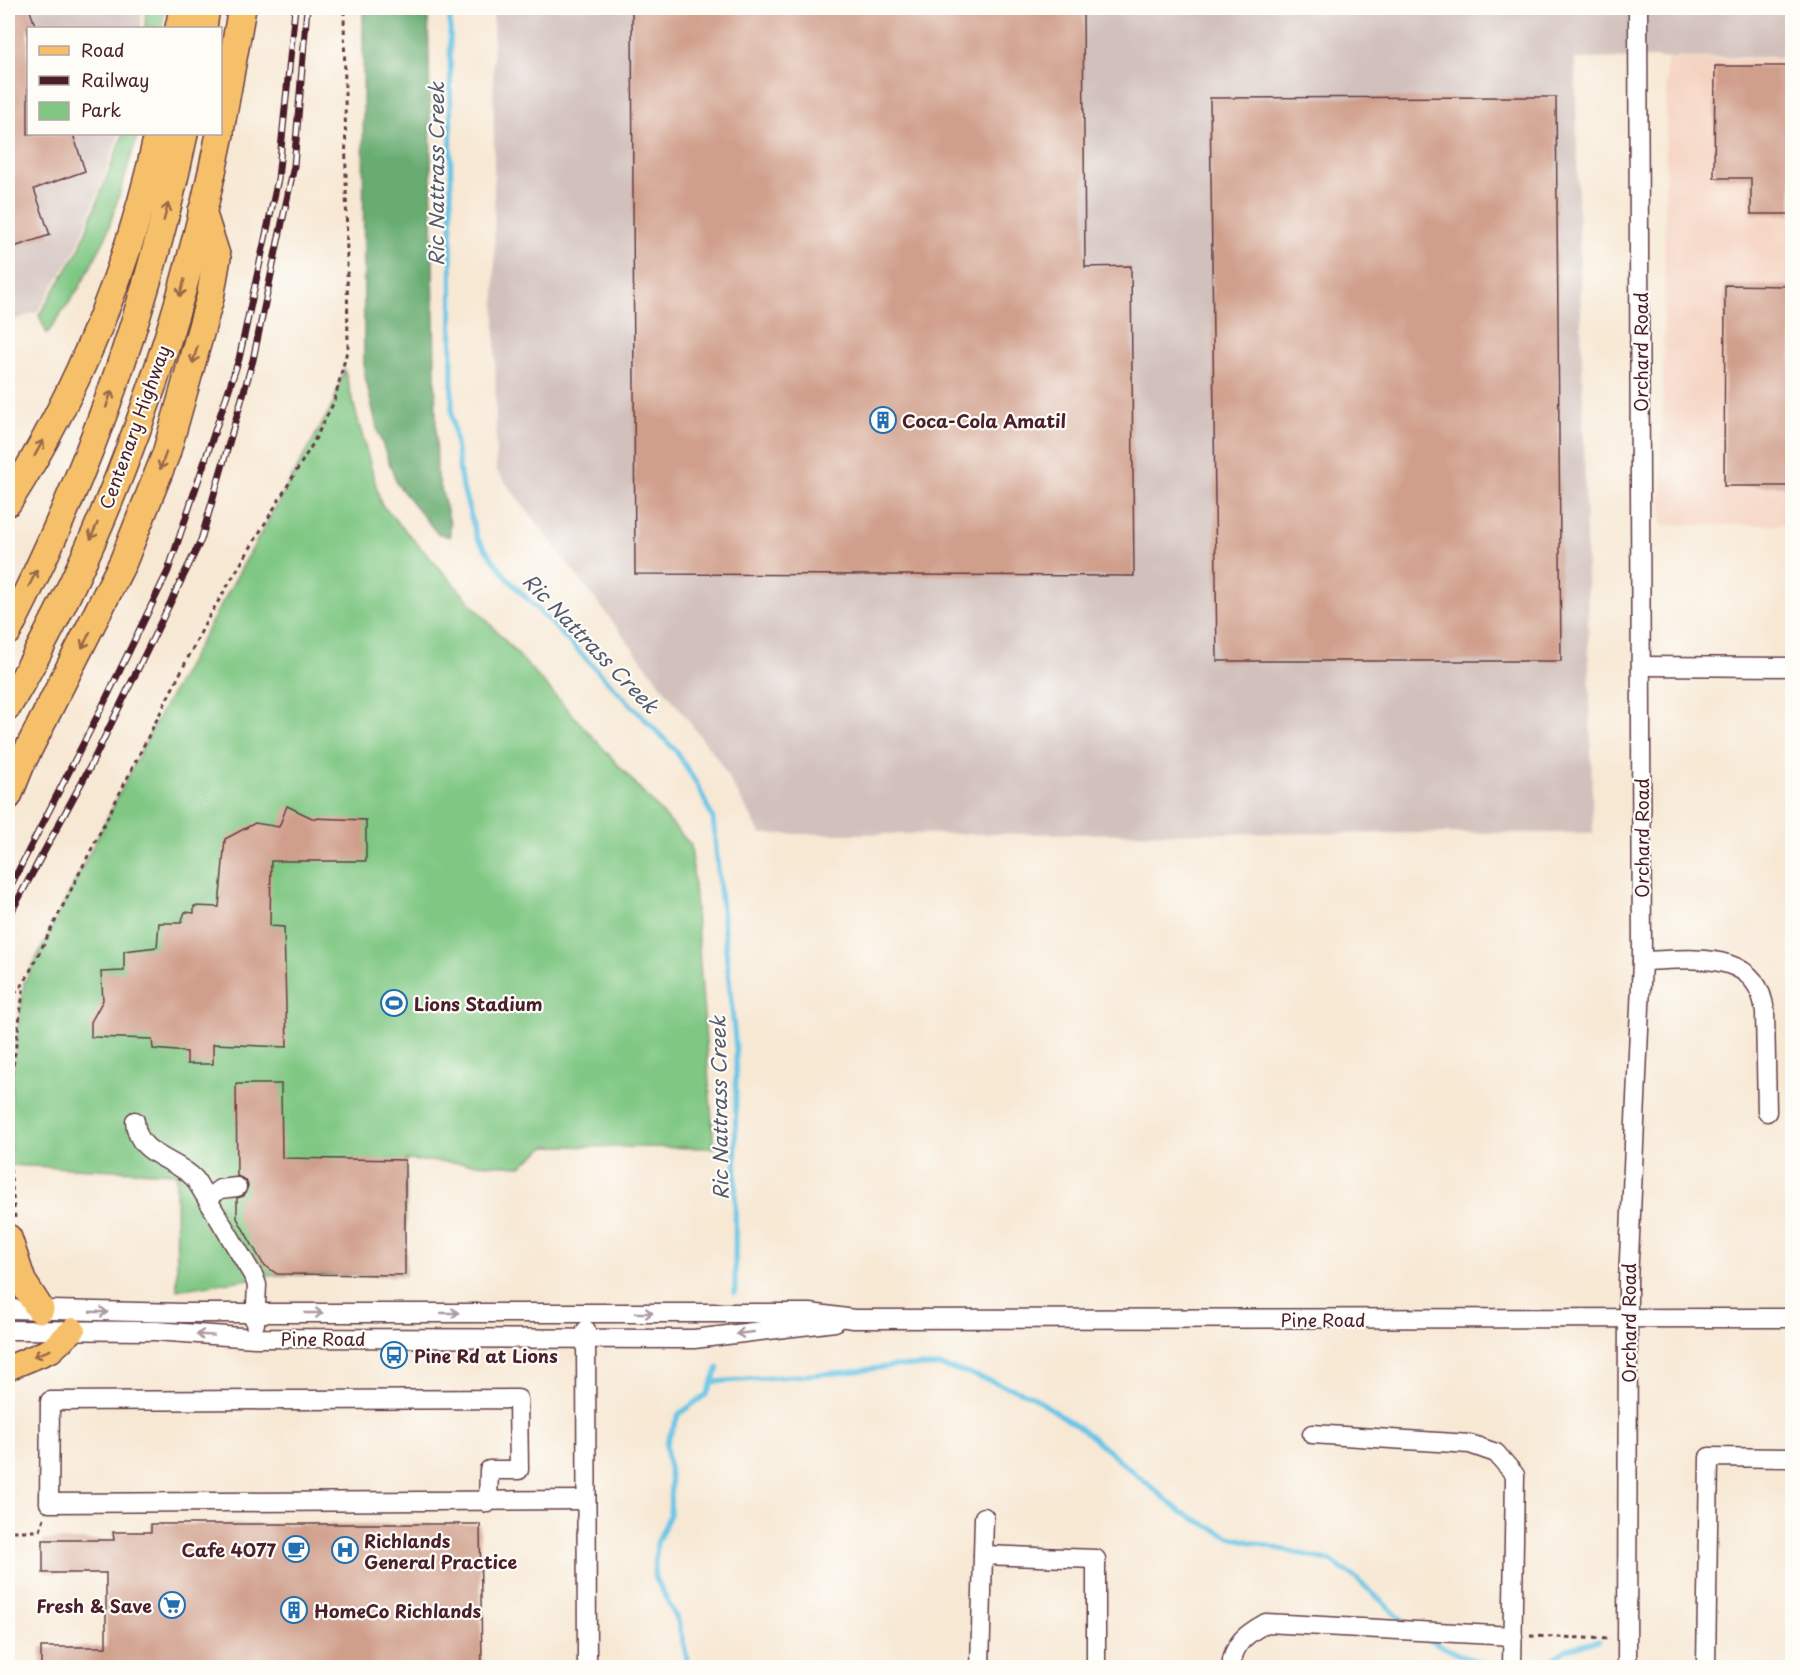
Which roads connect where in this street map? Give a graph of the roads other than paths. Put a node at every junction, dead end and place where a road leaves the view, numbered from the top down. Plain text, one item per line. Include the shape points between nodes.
1 (183, 8) edge
2 (206, 8) edge
3 (242, 8) edge
4 (1638, 8) edge
5 (179, 27) edge
6 (203, 27) edge
7 (222, 121) edge
8 (158, 135) edge
9 (184, 135) edge
10 (219, 135) edge
11 (202, 212) junction
12 (8, 502) edge
13 (8, 631) edge
14 (1641, 666) junction
15 (1792, 667) edge
16 (8, 706) edge
17 (8, 796) edge
18 (1642, 961) junction
19 (1767, 1112) dead end
20 (135, 1121) dead end
21 (237, 1187) dead end
22 (207, 1199) junction
23 (11, 1229) edge
24 (8, 1309) edge
25 (40, 1310) junction
26 (255, 1313) junction
27 (586, 1313) junction
28 (1792, 1318) edge
29 (854, 1319) junction
30 (1627, 1319) junction
31 (8, 1330) edge
32 (73, 1330) junction
33 (255, 1338) junction
34 (586, 1339) junction
35 (8, 1368) edge
36 (1312, 1434) dead end
37 (1792, 1458) edge
38 (586, 1500) junction
39 (488, 1503) junction
40 (984, 1517) dead end
41 (983, 1555) junction
42 (1513, 1636) junction
43 (587, 1668) edge
44 (980, 1668) edge
45 (1096, 1668) edge
46 (1231, 1668) edge
47 (1512, 1668) edge
48 (1628, 1668) edge
49 (1706, 1668) edge

1 - 5 highway
2 - 6 highway
3 - 7 highway, Centenary Highway
4 - 14 street, Orchard Road
12 -> 8 highway via 59,410 105,310
13 -> 9 highway, Centenary Highway via 48,549 102,418 151,270
10 - 11 highway, Centenary Highway
11 -> 16 highway, Centenary Highway via 170,330 132,440 83,558
11 -> 17 highway via 218,258 166,454 123,562
14 - 15 street
14 - 18 street, Orchard Road
18 - 19 street via 1730,964 1757,983 1765,1012
18 - 30 street, Orchard Road
20 - 22 street via 135,1131 148,1149 187,1170
21 - 22 street via 220,1189
22 - 26 street via 254,1277
23 - 25 highway via 22,1281
24 - 25 street, Pine Road
25 -> 26 street, Pine Road
26 -> 27 street, Pine Road
26 - 33 street
27 -> 29 street, Pine Road via 810,1313
27 - 34 street
28 - 30 street, Pine Road
29 - 30 street, Pine Road
29 -> 34 street, Pine Road via 694,1339
30 - 48 street, Orchard Road
31 - 32 street, Pine Road
33 -> 32 street, Pine Road
32 -> 35 main road via 51,1350
33 - 34 street, Pine Road
34 - 38 street
36 - 42 street via 1470,1444 1496,1453 1515,1475
37 - 49 street via 1709,1457
38 - 39 street
38 - 43 street
39 - 39 street via 49,1503 50,1401 518,1399 519,1470 489,1470
40 - 41 street
41 - 44 street
41 - 45 street via 1096,1559
42 - 46 street via 1266,1623 1248,1632 1233,1649
42 - 47 street

